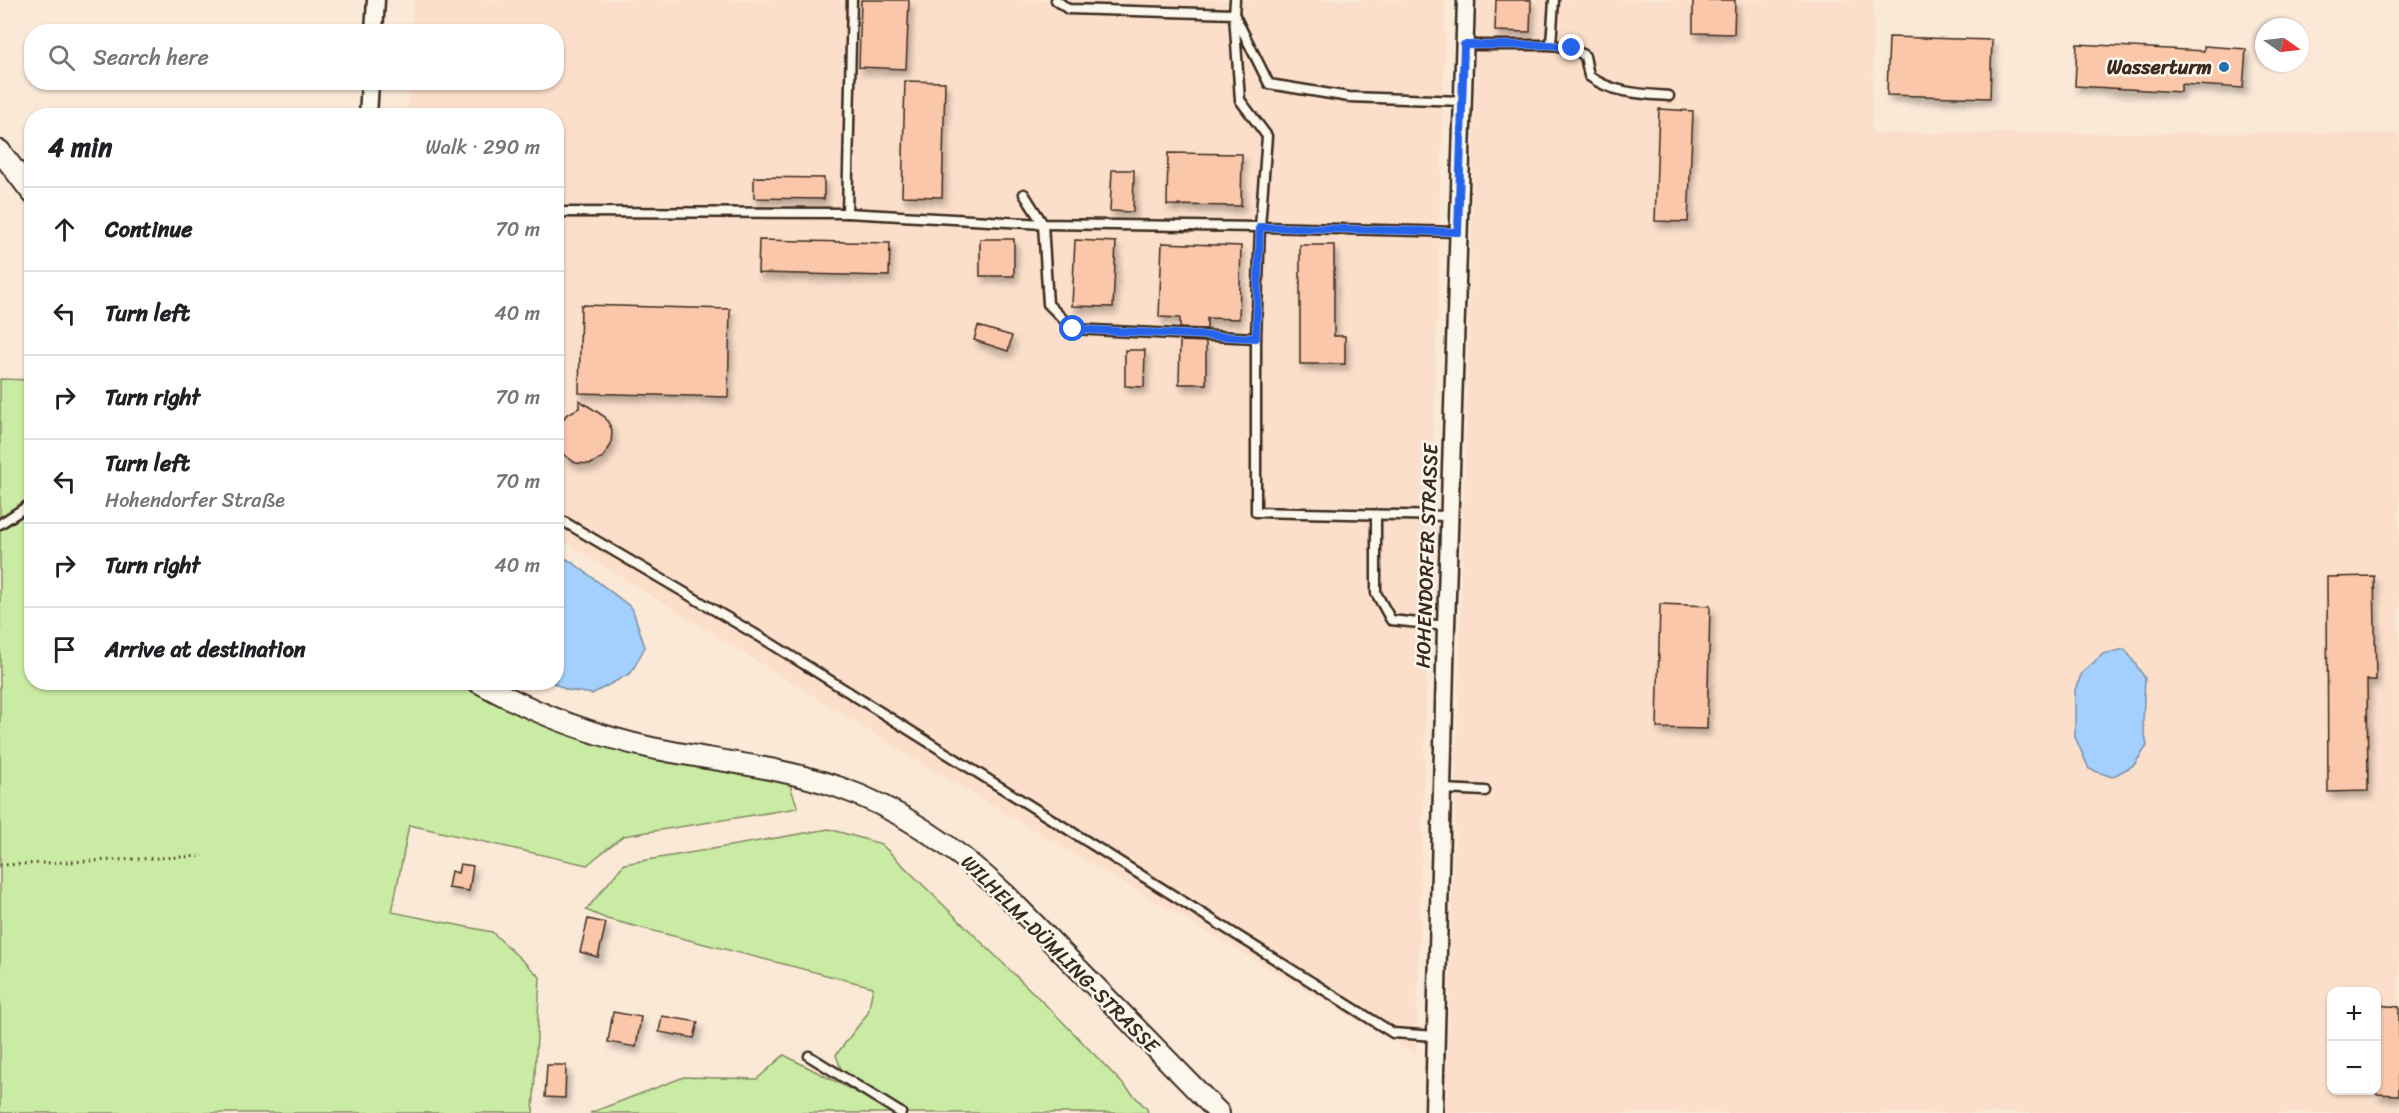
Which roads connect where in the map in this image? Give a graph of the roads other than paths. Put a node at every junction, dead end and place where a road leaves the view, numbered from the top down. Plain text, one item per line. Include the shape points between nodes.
1 (376, 0) edge
2 (852, 0) edge
3 (1056, 0) edge
4 (1235, 0) edge
5 (1466, 0) edge
6 (1554, 0) edge
7 (1234, 14) junction
8 (374, 24) edge
9 (1464, 45) junction
10 (1551, 45) junction
11 (370, 90) edge
12 (1669, 96) dead end
13 (1463, 101) junction
14 (368, 108) edge
15 (0, 151) edge
16 (24, 182) edge
17 (1024, 195) dead end
18 (564, 212) edge
19 (847, 213) junction
20 (1043, 224) junction
21 (1260, 227) junction
22 (1458, 232) junction
23 (1256, 338) junction
24 (24, 508) edge
25 (1376, 515) junction
26 (1449, 516) junction
27 (564, 522) edge
28 (0, 524) edge
29 (1446, 626) junction
30 (494, 690) edge
31 (1442, 789) junction
32 (1485, 791) dead end
33 (1436, 1036) junction
34 (808, 1056) dead end
35 (902, 1113) edge
36 (1219, 1113) edge
37 (1434, 1113) edge

1 - 8 street
2 - 19 lane
3 - 7 lane via 1068,9
4 - 7 lane
5 - 9 street, HOHENDORFER STRASSE
6 - 10 lane
7 - 13 lane via 1269,84 1349,97
7 - 21 lane via 1240,100 1267,136
9 - 10 lane
9 - 13 street, HOHENDORFER STRASSE
10 - 12 lane via 1572,48 1585,56 1589,76 1598,83 1631,93
11 - 14 street
13 - 22 street, HOHENDORFER STRASSE
15 - 16 street
17 - 20 lane
18 - 19 lane
19 - 20 lane
20 - 21 lane
20 - 23 lane via 1048,304 1073,329
21 - 22 lane
21 - 23 lane
22 - 26 street, HOHENDORFER STRASSE
23 - 25 lane via 1256,512
24 - 28 lane
25 - 26 lane
25 - 29 lane via 1376,593 1391,620
26 - 29 street, HOHENDORFER STRASSE
27 - 33 lane via 767,641 1393,1033
29 - 31 street, HOHENDORFER STRASSE
30 - 36 street, WILHELM-DÜMLING-STRASSE via 548,716 603,736 818,781 862,796 915,823 968,860 998,887
31 - 32 lane
31 - 33 street, HOHENDORFER STRASSE
33 - 37 street, HOHENDORFER STRASSE
34 - 35 lane

